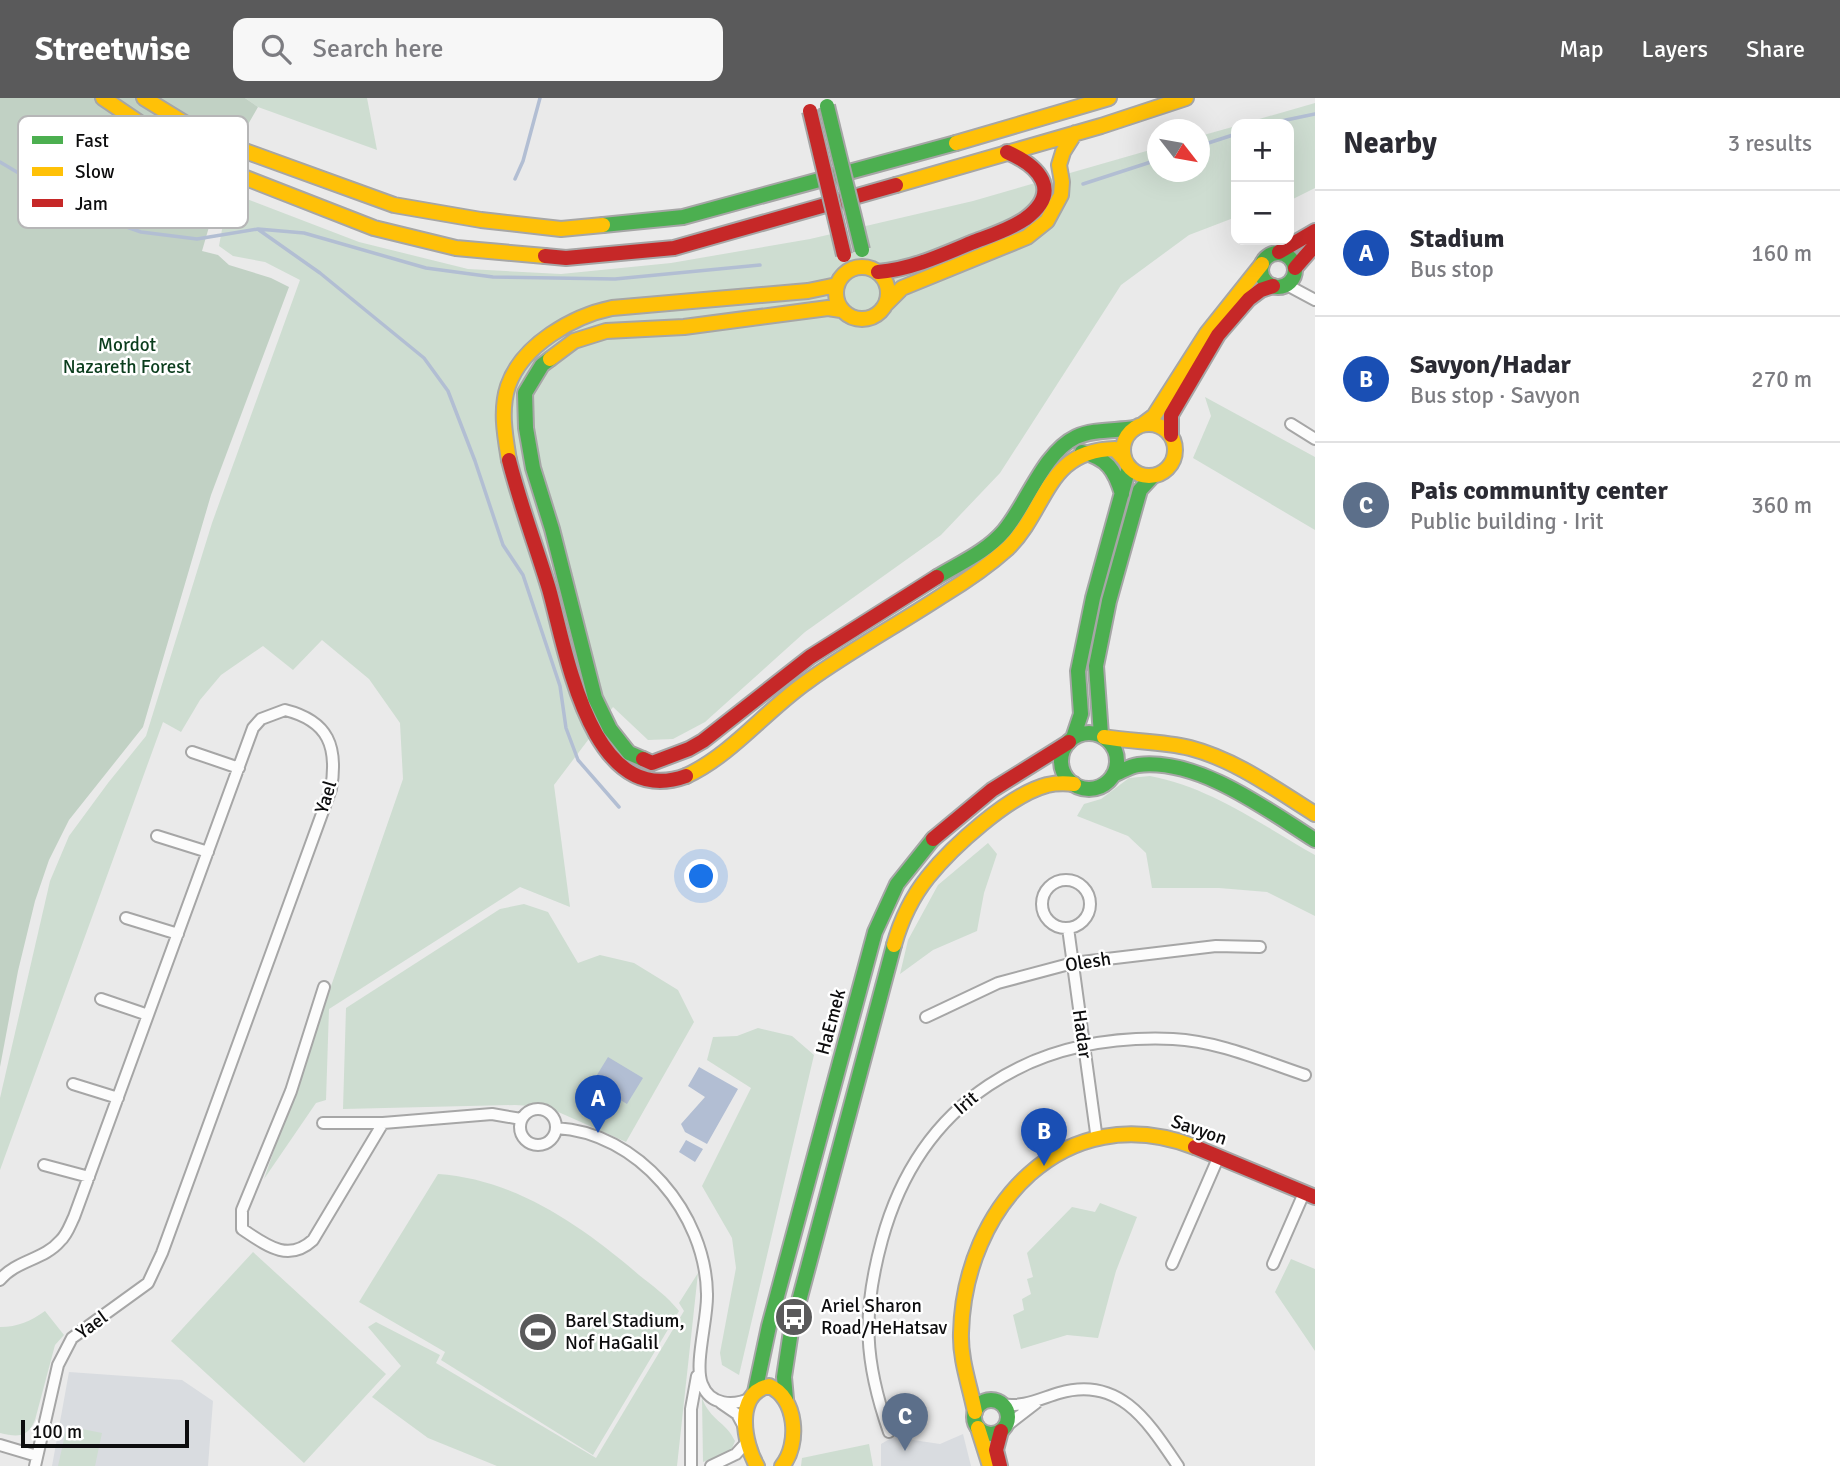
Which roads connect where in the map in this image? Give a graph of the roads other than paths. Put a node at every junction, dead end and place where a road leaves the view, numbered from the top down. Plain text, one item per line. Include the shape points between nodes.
1 (103, 98) edge
2 (144, 98) edge
3 (1110, 98) edge
4 (1186, 98) edge
5 (826, 102) edge
6 (809, 105) edge
7 (130, 116) edge
8 (173, 116) edge
9 (1075, 133) junction
10 (248, 152) edge
11 (1007, 152) junction
12 (248, 179) edge
13 (1315, 232) edge
14 (1315, 245) edge
15 (1279, 252) junction
16 (1262, 264) junction
17 (1296, 268) junction
18 (874, 270) junction
19 (839, 281) junction
20 (1280, 285) junction
21 (1315, 300) edge
22 (886, 304) junction
23 (841, 310) junction
24 (1291, 425) dead end
25 (1138, 427) junction
26 (1171, 435) junction
27 (1314, 436) edge
28 (1081, 452) junction
29 (1126, 463) junction
30 (1152, 477) junction
31 (1122, 495) junction
32 (1102, 736) junction
33 (1071, 740) junction
34 (192, 752) dead end
35 (239, 768) junction
36 (1113, 775) junction
37 (1074, 784) junction
38 (1315, 814) edge
39 (157, 836) dead end
40 (1315, 840) edge
41 (208, 852) junction
42 (126, 918) dead end
43 (1068, 928) junction
44 (178, 934) junction
45 (1260, 947) dead end
46 (1073, 963) junction
47 (324, 986) dead end
48 (101, 999) dead end
49 (148, 1015) junction
50 (926, 1017) dead end
51 (1084, 1046) junction
52 (1305, 1076) dead end
53 (73, 1084) dead end
54 (118, 1098) junction
55 (521, 1119) junction
56 (323, 1123) dead end
57 (383, 1123) junction
58 (556, 1128) junction
59 (1097, 1140) junction
60 (1219, 1156) junction
61 (44, 1165) dead end
62 (89, 1177) junction
63 (1309, 1195) edge
64 (1172, 1264) dead end
65 (1273, 1264) dead end
66 (0, 1280) edge
67 (962, 1323) junction
68 (700, 1359) junction
69 (753, 1395) junction
70 (1046, 1398) junction
71 (786, 1399) junction
72 (719, 1401) junction
73 (1000, 1403) junction
74 (975, 1412) junction
75 (978, 1428) junction
76 (1003, 1429) junction
77 (889, 1432) dead end
78 (746, 1436) junction
79 (0, 1445) edge
80 (36, 1461) edge
81 (787, 1462) edge
82 (691, 1466) edge
83 (711, 1466) edge
84 (757, 1466) edge
85 (990, 1466) edge
86 (1000, 1466) edge
87 (1178, 1466) edge

1 - 7 main road
2 - 8 main road
3 - 10 main road via 682,217 561,229 394,205
4 - 9 main road
5 - 18 main road, bridge via 864,261
6 - 19 main road, bridge via 845,255
9 - 11 main road
9 - 22 main road via 1063,152 1061,195 1047,221 1027,237 902,288
11 - 12 main road via 674,247 566,258 456,247 373,228
11 - 18 main road via 1027,160 1045,185 1033,212 1017,224 931,260 898,271
13 - 15 main road
14 - 17 main road
15 - 16 main road
15 - 17 main road via 1292,259
16 - 20 main road via 1262,276
16 - 25 main road via 1208,333 1154,416
17 - 20 main road via 1294,277
18 - 19 main road via 855,268
18 - 22 main road via 887,286
19 - 23 main road
19 - 28 main road via 808,291 590,313 551,334 522,364 507,388 504,421 513,475 569,667 585,711 608,752 634,775 657,782 681,779 712,761 817,675 985,569 1017,537 1052,483
20 - 21 street
20 - 26 main road via 1249,299 1218,335 1171,415
22 - 23 main road via 881,312 864,319
23 - 25 main road via 828,307 684,327 606,331 575,341 542,365 525,393 533,468 595,698 610,729 629,753 652,763 704,741 787,672 991,544 1012,522 1049,464 1075,437
24 - 27 street
25 - 26 main road via 1158,426
25 - 29 main road via 1124,442
26 - 30 main road via 1173,461
28 - 29 main road via 1115,449
28 - 31 main road via 1107,461
29 - 30 main road
29 - 31 main road
30 - 32 main road via 1140,491 1098,653 1096,692
31 - 33 main road via 1093,598 1078,671 1081,714
32 - 33 main road via 1091,733
32 - 36 main road via 1115,748
32 - 38 main road via 1208,753
33 - 37 main road via 1061,762
33 - 69 main road, HaEmek via 997,786 937,834 887,898
34 - 35 street
35 - 41 street, Yael
35 - 80 street, Yael via 253,728 261,719 285,710 320,727 328,739 334,769 331,789 156,1270 148,1283 72,1338 58,1365
36 - 37 main road via 1098,788
36 - 40 main road via 1140,764 1200,774
37 - 71 main road via 1042,787 1010,805 939,864 907,908 791,1331 784,1377
39 - 41 street
41 - 44 street, Yael
42 - 44 street
43 - 43 street via 1086,917 1090,901 1081,885 1061,880 1047,888 1042,910 1052,924
43 - 46 street, Hadar
44 - 49 street, Yael
45 - 46 street, Olesh via 1216,946
46 - 50 street, Olesh via 998,983
46 - 51 street, Hadar
47 - 57 street via 284,1112 242,1210 242,1229 283,1252 302,1250 313,1240
48 - 49 street
49 - 54 street, Yael
51 - 52 street, Irit via 1136,1039 1194,1040
51 - 59 street, Hadar
51 - 77 street, Irit via 1036,1060 979,1091 955,1111 912,1165 886,1226 868,1319 872,1379
53 - 54 street
54 - 62 street, Yael
55 - 57 street via 492,1114
55 - 58 street via 529,1111 545,1110
55 - 58 street via 522,1137 536,1146 548,1143
56 - 57 street
58 - 68 street via 585,1131 627,1153 653,1172 688,1219 705,1266
59 - 60 main road, Savyon via 1150,1135
59 - 67 main road, Savyon via 1062,1152 1032,1170 1007,1196 979,1250
60 - 63 main road, Savyon
60 - 64 street
61 - 62 street
62 - 66 street, Yael via 62,1239
63 - 65 street
67 - 73 main road, Savyon via 979,1384
67 - 74 main road, Savyon via 963,1360
68 - 72 street via 701,1383
68 - 82 street via 691,1409
69 - 71 main road via 761,1388 775,1389
69 - 72 street via 734,1404
69 - 78 main road, HaEmek
70 - 73 street via 1018,1405
70 - 76 street
70 - 87 street via 1072,1390 1109,1393 1121,1399 1151,1426
71 - 81 main road via 794,1436
72 - 78 street via 737,1414
73 - 74 main road via 982,1403
73 - 76 main road via 1008,1416
74 - 75 main road
75 - 76 main road via 990,1434
75 - 85 main road
76 - 86 main road via 996,1450
78 - 83 street via 736,1454
78 - 84 main road
79 - 80 street, Yael

